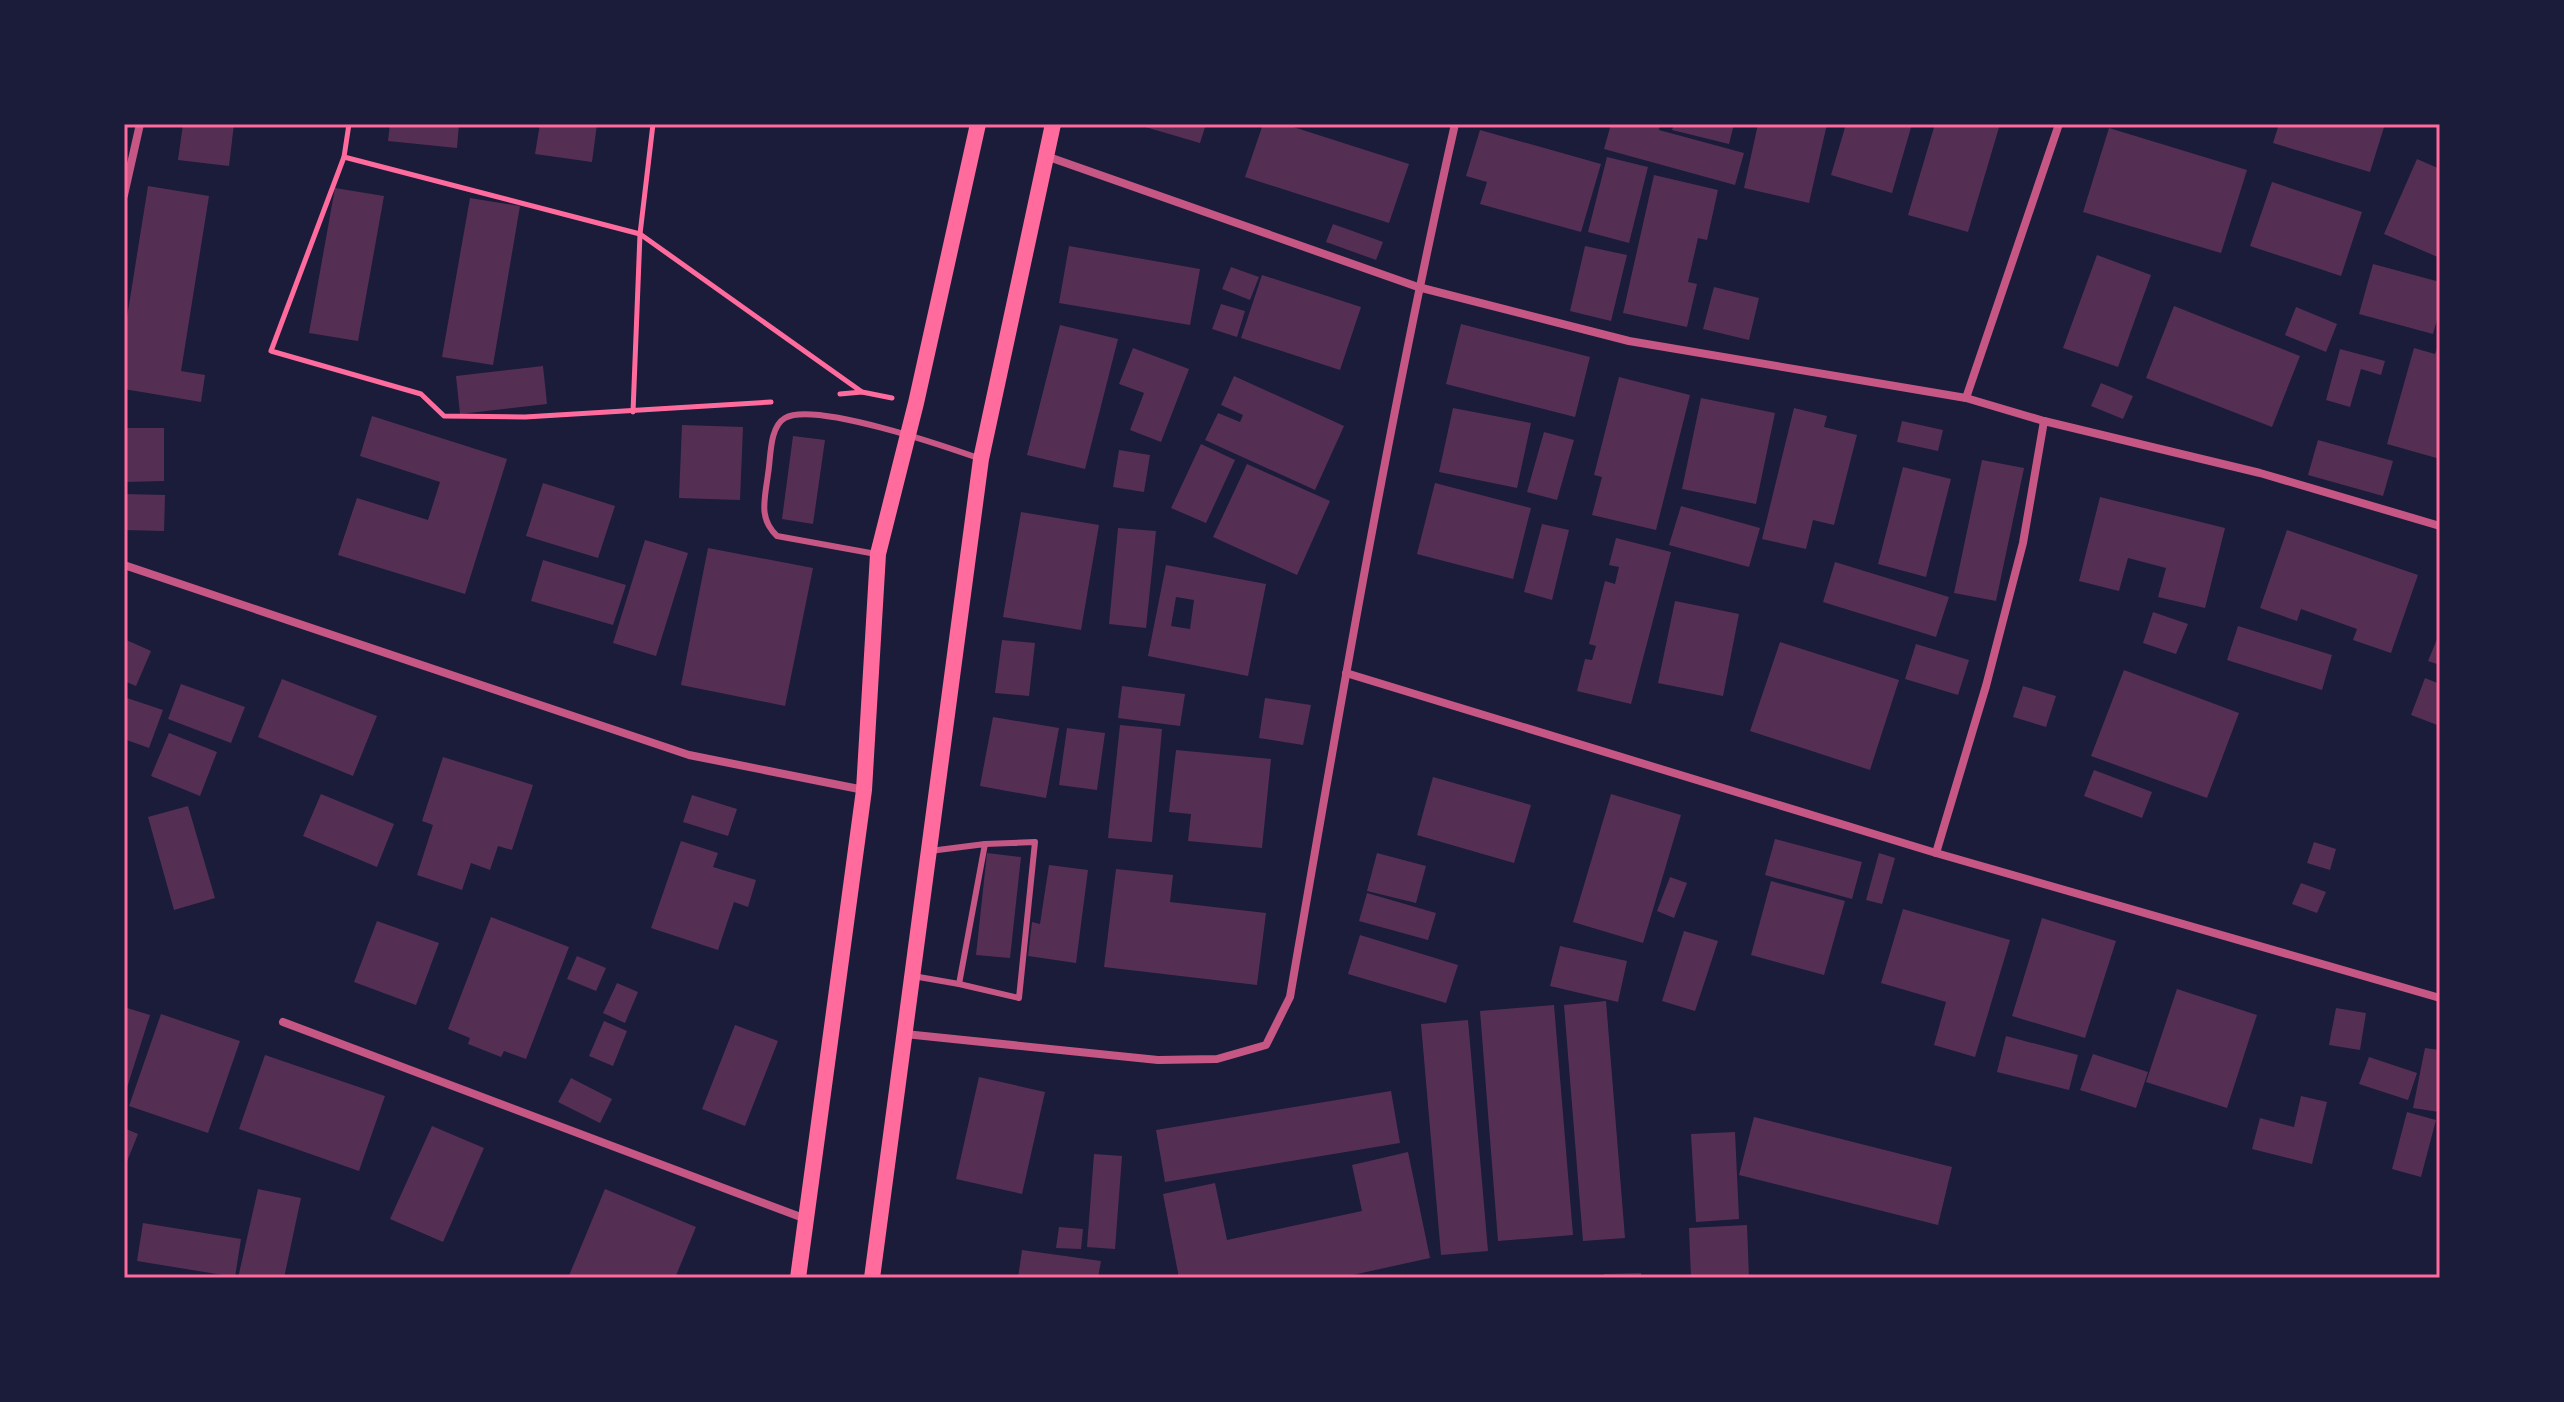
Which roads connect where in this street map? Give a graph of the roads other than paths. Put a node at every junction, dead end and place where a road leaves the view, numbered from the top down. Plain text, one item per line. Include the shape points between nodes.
1 (140, 124) edge
2 (978, 124) edge
3 (1053, 124) edge
4 (1455, 124) edge
5 (2059, 124) edge
6 (1046, 156) junction
7 (124, 195) edge
8 (1418, 287) junction
9 (1966, 398) junction
10 (2044, 421) junction
11 (908, 433) junction
12 (981, 459) junction
13 (2440, 526) edge
14 (878, 554) junction
15 (124, 565) edge
16 (1346, 673) junction
17 (864, 790) junction
18 (985, 844) junction
19 (930, 851) junction
20 (1936, 853) junction
21 (913, 976) junction
22 (959, 984) junction
23 (2440, 998) edge
24 (283, 1022) dead end
25 (905, 1034) junction
26 (806, 1219) junction
27 (798, 1278) edge
28 (872, 1278) edge

1 - 7 street
2 - 11 main road
3 - 6 main road
4 - 8 street
5 - 9 street
6 - 8 street
6 - 12 main road
8 - 9 street via 1629,341
8 - 16 street
9 - 10 street
10 - 13 street via 2260,473
10 - 20 street via 2023,543
11 - 12 lane
11 - 14 main road
11 - 14 lane via 801,412 783,418 775,431 763,511 767,526 777,536
12 - 19 main road
14 - 17 main road
15 - 17 street via 689,755
16 - 20 street
16 - 25 street via 1290,997 1266,1045 1217,1059 1158,1060
17 - 26 main road
18 - 19 lane
18 - 22 lane
18 - 22 lane via 1035,842 1019,998
19 - 21 main road
20 - 23 street
21 - 22 lane
21 - 25 main road
24 - 26 street
25 - 28 main road
26 - 27 main road

